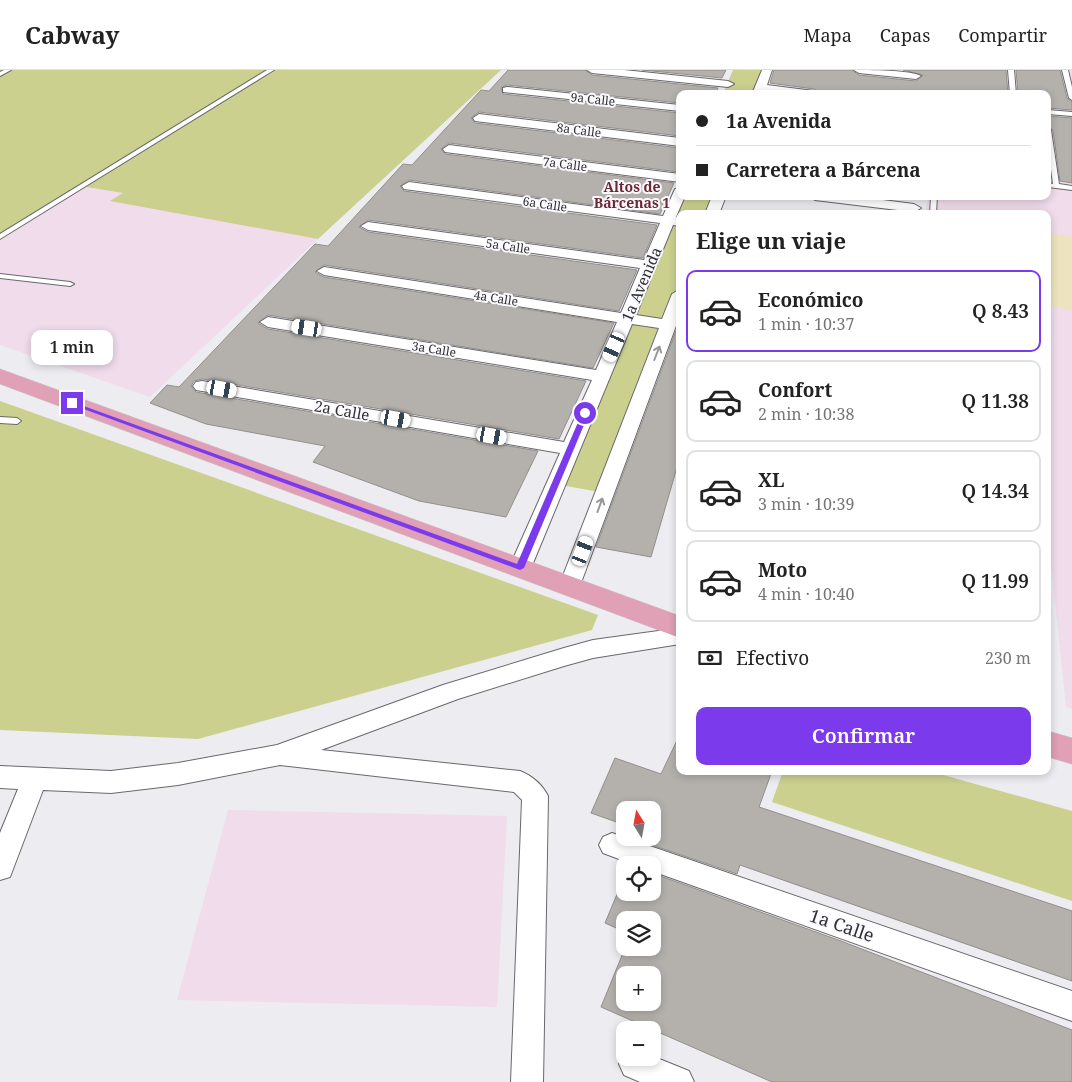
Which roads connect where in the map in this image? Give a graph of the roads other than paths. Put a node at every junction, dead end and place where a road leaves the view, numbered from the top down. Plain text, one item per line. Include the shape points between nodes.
1 (8, 70) edge
2 (271, 70) edge
3 (592, 70) edge
4 (733, 70) edge
5 (767, 70) edge
6 (859, 70) edge
7 (1011, 70) edge
8 (1065, 70) edge
9 (0, 74) edge
10 (916, 76) dead end
11 (725, 89) edge
12 (507, 90) dead end
13 (759, 90) edge
14 (1014, 90) edge
15 (1072, 98) edge
16 (676, 108) edge
17 (1051, 112) edge
18 (1072, 114) edge
19 (479, 118) dead end
20 (676, 142) edge
21 (449, 149) dead end
22 (1051, 151) edge
23 (676, 177) edge
24 (1051, 185) edge
25 (409, 186) dead end
26 (1056, 186) junction
27 (1072, 188) edge
28 (848, 200) edge
29 (914, 208) dead end
30 (674, 222) edge
31 (368, 226) dead end
32 (0, 237) edge
33 (648, 265) junction
34 (324, 271) dead end
35 (0, 276) edge
36 (70, 284) dead end
37 (676, 304) edge
38 (626, 318) junction
39 (268, 322) dead end
40 (668, 325) junction
41 (0, 376) edge
42 (601, 376) junction
43 (202, 386) dead end
44 (0, 420) edge
45 (17, 421) dead end
46 (570, 449) junction
47 (520, 568) junction
48 (570, 586) junction
49 (676, 626) edge
50 (676, 628) edge
51 (1051, 745) edge
52 (1072, 751) edge
53 (278, 755) junction
54 (0, 777) edge
55 (34, 779) junction
56 (612, 845) dead end
57 (0, 868) edge
58 (1072, 1006) edge
59 (640, 1066) edge
60 (527, 1082) edge
61 (678, 1082) edge

1 - 9 lane
2 - 32 lane
3 - 11 street
4 - 11 street
5 - 13 street
6 - 10 street
7 - 14 lane
8 - 15 lane
12 - 16 street, 9a Calle
17 - 18 lane
19 - 20 street, 8a Calle
21 - 23 street, 7a Calle
22 - 26 lane
24 - 26 lane
25 - 30 street, 6a Calle
26 - 27 lane
28 - 29 street
30 - 33 street, 1a Avenida
31 - 33 street, 5a Calle
33 - 38 street, 1a Avenida
34 - 38 street, 4a Calle
35 - 36 lane
37 - 40 street
38 - 40 street, 4a Calle
38 - 42 street, 1a Avenida
39 - 42 street, 3a Calle
48 -> 40 street
41 - 47 main road
42 - 46 street, 1a Avenida
43 - 46 street, 2a Calle
44 - 45 lane
46 - 47 street, 1a Avenida
47 - 48 main road
48 - 49 main road
50 - 53 street via 564,657 451,692
51 - 52 main road
53 - 55 street via 178,774 111,782
53 - 60 street via 520,782 535,796
54 - 55 street
55 - 57 street
56 - 58 street, 1a Calle
59 - 61 street

